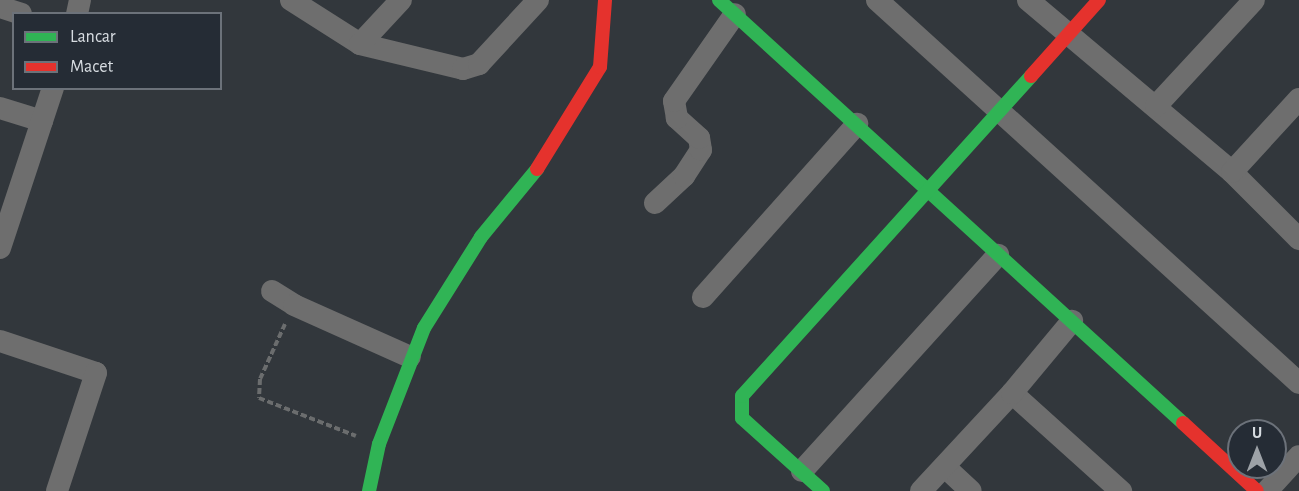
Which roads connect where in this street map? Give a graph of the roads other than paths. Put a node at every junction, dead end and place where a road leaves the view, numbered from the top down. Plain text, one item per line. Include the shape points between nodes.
1 (291, 0) edge
2 (400, 0) edge
3 (538, 0) edge
4 (605, 0) edge
5 (877, 0) edge
6 (1028, 0) edge
7 (1099, 0) edge
8 (1254, 0) edge
9 (0, 7) edge
10 (727, 7) edge
11 (15, 12) edge
12 (1069, 34) junction
13 (360, 44) junction
14 (52, 90) edge
15 (1156, 106) junction
16 (0, 108) edge
17 (1296, 109) edge
18 (1000, 110) junction
19 (42, 121) junction
20 (857, 124) junction
21 (1232, 172) junction
22 (931, 191) junction
23 (7, 203) edge
24 (655, 204) dead end
25 (1299, 239) edge
26 (0, 248) edge
27 (998, 255) junction
28 (272, 291) dead end
29 (703, 297) dead end
30 (1072, 321) junction
31 (0, 341) edge
32 (410, 357) junction
33 (1299, 383) edge
34 (1012, 393) junction
35 (1299, 456) edge
36 (945, 467) junction
37 (802, 471) junction
38 (57, 491) edge
39 (369, 491) edge
40 (823, 491) edge
41 (921, 491) edge
42 (971, 491) edge
43 (1121, 491) edge
44 (1257, 491) edge
45 (1267, 491) edge

1 - 13 street
2 - 13 street
3 - 13 street via 479,64 468,68
4 - 32 street via 600,67 546,158 481,237
5 - 18 street
6 - 12 street
7 - 12 street
8 - 15 street
9 - 11 street
10 - 20 street
10 - 24 street via 674,101 676,118 699,138 701,150 684,176
12 - 15 street
12 - 18 street
14 - 19 street
15 - 21 street
16 - 19 street
17 - 21 street
18 - 22 street
18 - 33 street
19 - 23 street
20 - 22 street
20 - 29 street
21 - 25 street
22 - 27 street
22 - 37 street via 742,396 742,418
23 - 26 street
27 - 30 street
27 - 37 street
28 - 32 street via 294,305
30 - 34 street
30 - 44 street
31 - 38 street via 96,373
32 - 39 street via 379,444
34 - 36 street
34 - 43 street
35 - 45 street
36 - 41 street
36 - 42 street
37 - 40 street

